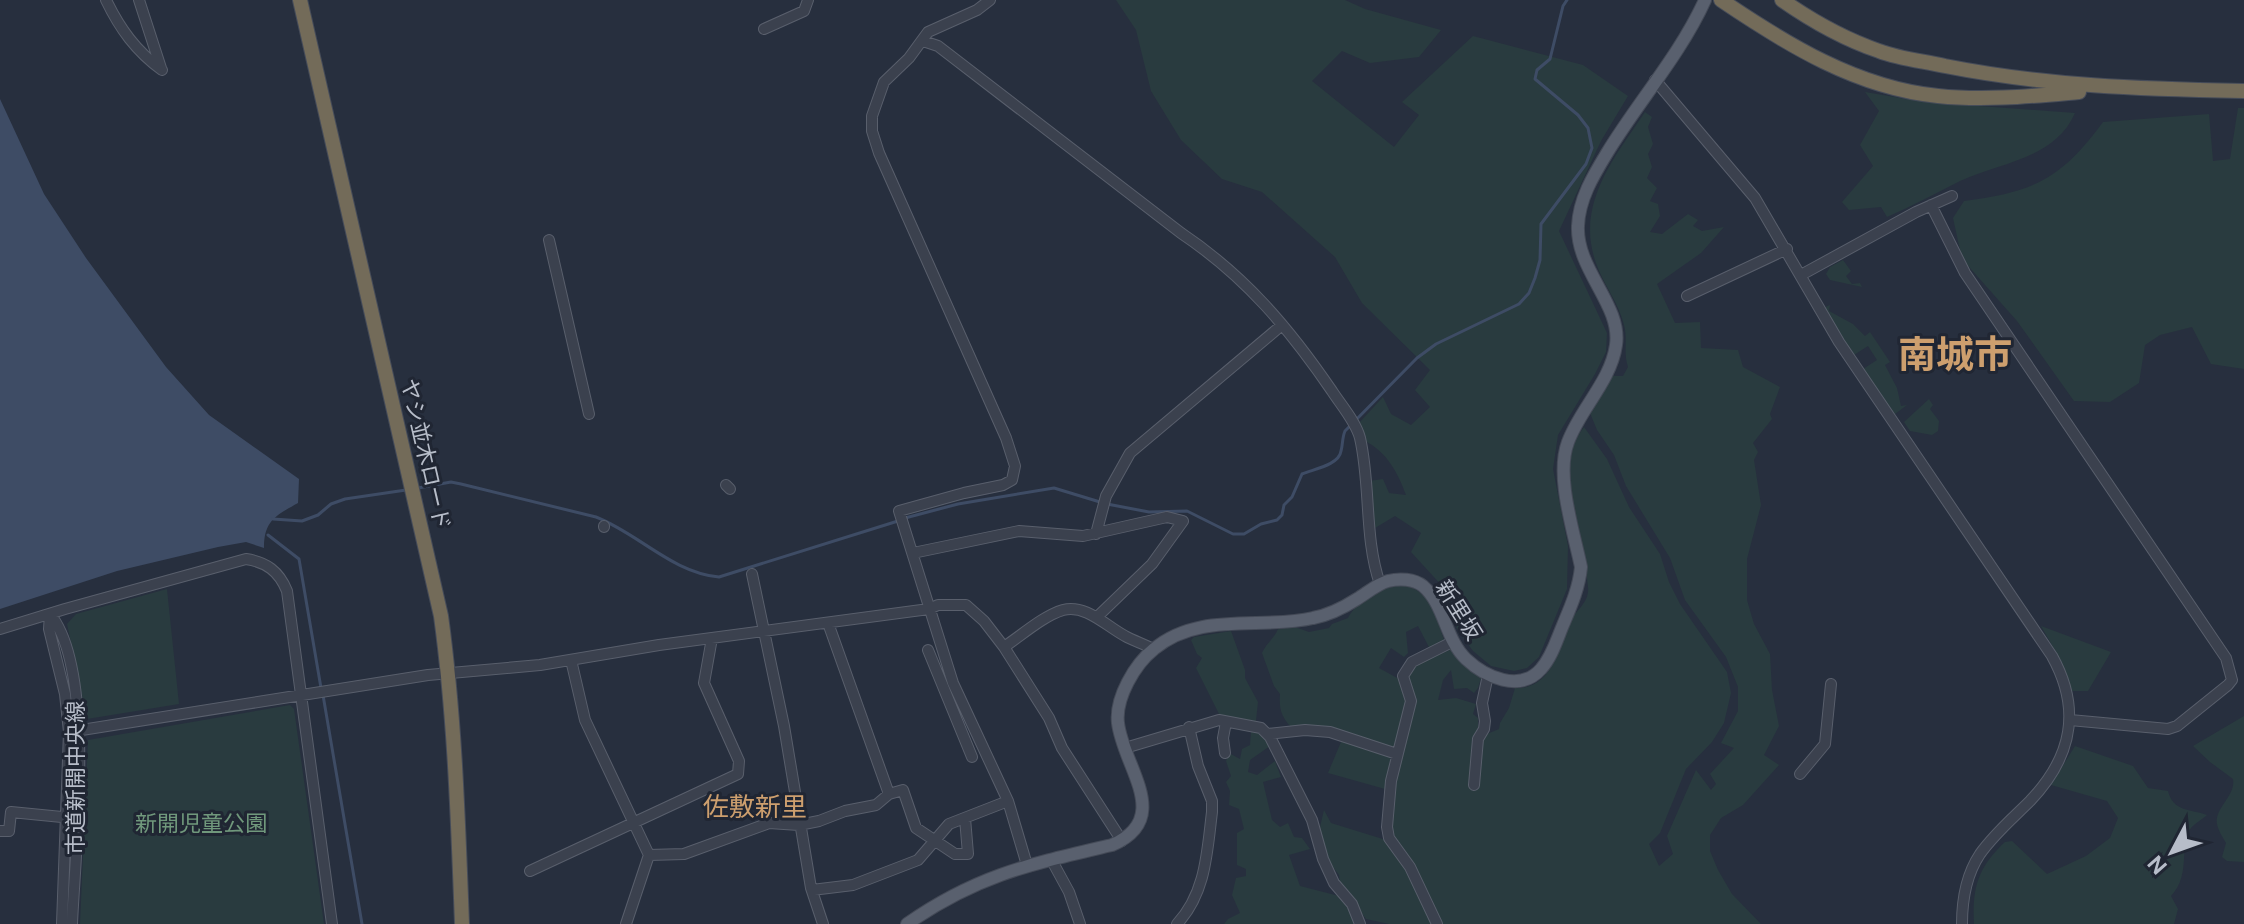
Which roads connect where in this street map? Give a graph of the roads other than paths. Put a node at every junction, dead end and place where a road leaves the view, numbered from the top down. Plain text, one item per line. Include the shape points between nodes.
1 (106, 0) edge
2 (139, 0) edge
3 (300, 0) edge
4 (808, 0) edge
5 (990, 0) edge
6 (1705, 0) edge
7 (1721, 0) edge
8 (1782, 0) edge
9 (764, 29) dead end
10 (923, 41) junction
11 (1655, 80) junction
12 (2119, 89) junction
13 (2243, 91) edge
14 (1952, 196) dead end
15 (1931, 205) junction
16 (549, 240) dead end
17 (1787, 249) junction
18 (1801, 275) junction
19 (1687, 296) dead end
20 (1282, 325) junction
21 (589, 414) dead end
22 (1096, 534) junction
23 (913, 553) junction
24 (752, 574) dead end
25 (1380, 584) junction
26 (929, 609) junction
27 (50, 614) junction
28 (1097, 617) junction
29 (828, 623) junction
30 (0, 629) edge
31 (765, 631) junction
32 (712, 638) junction
33 (1452, 642) junction
34 (1004, 647) junction
35 (1153, 649) junction
36 (928, 650) dead end
37 (571, 660) junction
38 (449, 673) junction
39 (1488, 675) junction
40 (1831, 684) dead end
41 (300, 694) junction
42 (970, 718) junction
43 (2070, 720) junction
44 (1226, 722) junction
45 (1189, 727) junction
46 (74, 731) junction
47 (961, 731) junction
48 (1267, 734) junction
49 (1125, 748) junction
50 (1225, 753) dead end
51 (1397, 754) junction
52 (972, 757) dead end
53 (1800, 774) dead end
54 (1474, 785) dead end
55 (889, 794) junction
56 (1008, 801) junction
57 (72, 818) junction
58 (965, 818) junction
59 (634, 824) junction
60 (799, 825) junction
61 (0, 831) edge
62 (936, 840) junction
63 (1122, 841) junction
64 (649, 855) junction
65 (70, 857) junction
66 (1051, 859) junction
67 (1027, 865) junction
68 (530, 871) dead end
69 (812, 890) junction
70 (62, 924) edge
71 (72, 924) edge
72 (332, 924) edge
73 (462, 924) edge
74 (622, 924) edge
75 (823, 924) edge
76 (907, 924) edge
77 (1080, 924) edge
78 (1177, 924) edge
79 (1360, 924) edge
80 (1437, 924) edge
81 (1962, 924) edge

1 - 2 street via 120,28 162,70
3 - 38 highway, ヤシ並木ロード via 441,616
4 - 9 street via 804,11
5 - 10 street via 935,27
6 - 11 main road
7 - 12 highway via 1809,55 1896,88 1972,97
8 - 12 highway via 1826,28 1882,53 2021,79
10 - 20 street via 938,46 1215,256
10 - 23 street via 880,88 872,131 1015,466 1012,480 1003,485 899,511
11 - 17 street via 1737,174
11 - 39 main road via 1597,168 1578,219 1581,251 1617,331 1612,361 1569,438 1564,457 1579,583 1548,659 1537,673 1517,681
12 - 13 highway
14 - 15 street
15 - 18 street
15 - 43 street via 1965,273 2231,669 2228,685 2177,726 2151,729
16 - 21 street
17 - 18 street
17 - 19 street
18 - 43 street via 1839,342 2052,656 2065,682
20 - 22 street via 1130,453 1104,503
20 - 25 street via 1360,436
22 - 23 street via 1019,531
22 - 28 street via 1167,517 1183,521 1152,564
23 - 26 street
24 - 31 street
25 - 33 main road, 新里坂 via 1409,580 1425,588
25 - 35 main road via 1320,616 1204,627
26 - 29 street
26 - 34 street via 966,605
26 - 42 street
27 - 30 street
27 - 41 street via 230,562 258,561 276,572 287,591
27 - 46 street, 市道新開中央線 via 59,624
28 - 34 street via 1064,610
28 - 35 street
29 - 31 street
29 - 55 street
31 - 32 street
31 - 60 street
32 - 37 street
32 - 59 street via 704,683 739,761 738,774
33 - 39 main road, 新里坂
33 - 51 street via 1412,662 1403,676 1411,701
34 - 63 street
35 - 49 main road via 1133,675 1119,708
36 - 47 street
37 - 38 street
37 - 59 street via 585,720
38 - 41 street
38 - 73 highway, ヤシ並木ロード
39 - 54 street
40 - 53 street via 1825,744
41 - 46 street
41 - 72 street
42 - 47 street
42 - 56 street
43 - 81 street via 2051,776 1972,868
44 - 45 street
44 - 48 street via 1261,728
44 - 50 street
45 - 49 street
45 - 78 street via 1212,812 1201,885
46 - 57 street, 市道新開中央線
47 - 52 street
48 - 51 street via 1330,732
48 - 79 street via 1312,820 1334,883
49 - 63 main road via 1143,807 1138,825
51 - 80 street via 1389,838 1410,867
55 - 60 street via 876,805
55 - 62 street via 903,790 916,828
56 - 58 street
56 - 67 street
57 - 61 street via 11,812 9,831
57 - 65 street, 市道新開中央線
58 - 62 street via 949,824
58 - 62 street via 968,854 955,854
59 - 64 street
59 - 68 street
60 - 64 street via 769,823 684,854
60 - 69 street
62 - 69 street via 918,860 853,885
63 - 66 main road
64 - 74 street
65 - 70 street, 市道新開中央線
65 - 71 street, 市道新開中央線
66 - 67 main road
66 - 77 street
67 - 76 main road via 966,887
69 - 75 street

